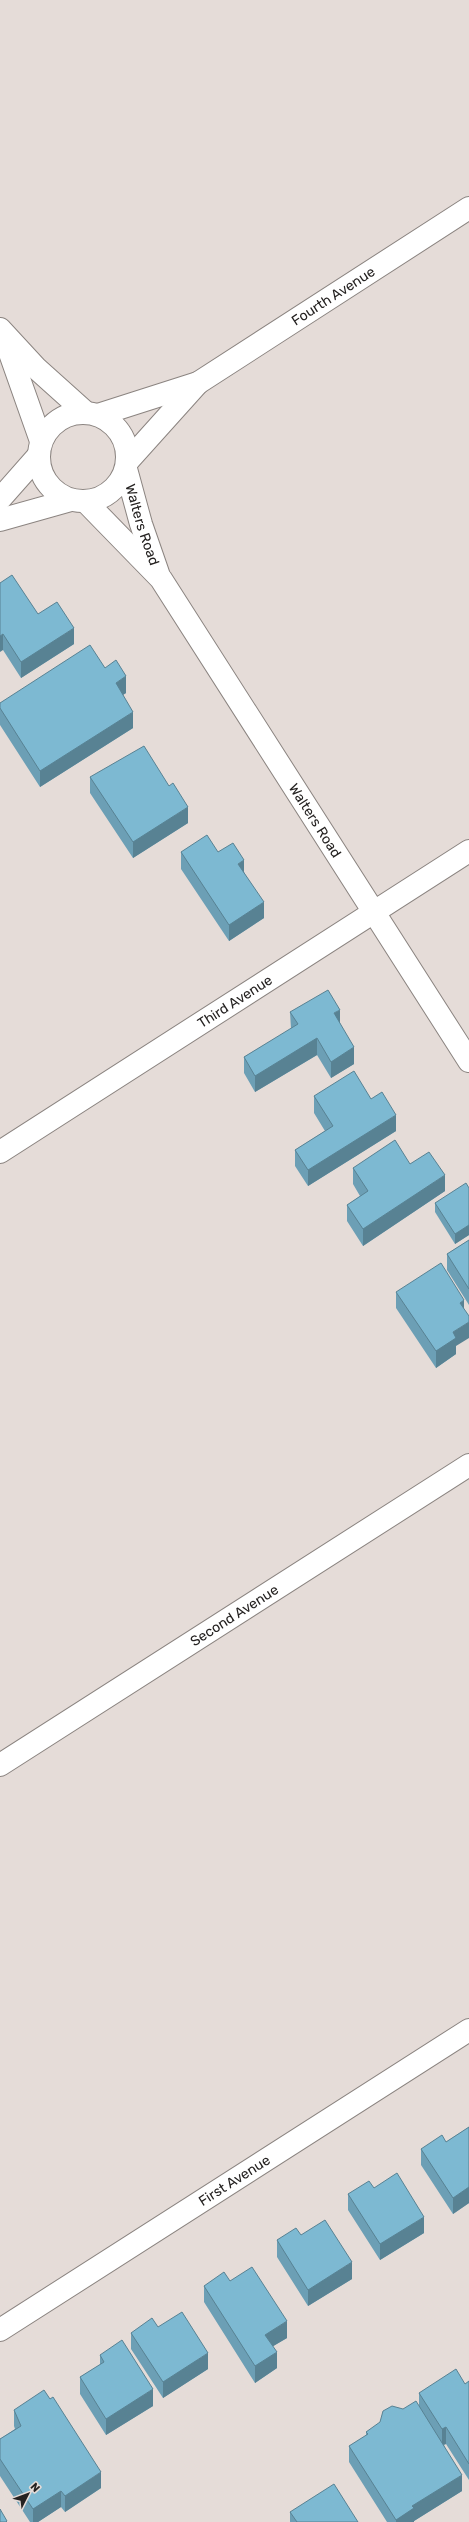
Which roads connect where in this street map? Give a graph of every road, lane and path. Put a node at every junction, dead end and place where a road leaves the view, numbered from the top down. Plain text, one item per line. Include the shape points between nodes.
1 (469, 208) edge
2 (1, 331) edge
3 (198, 383) junction
4 (91, 414) junction
5 (39, 449) junction
6 (127, 466) junction
7 (0, 499) edge
8 (79, 501) junction
9 (0, 520) edge
10 (161, 579) junction
11 (469, 851) edge
12 (374, 912) junction
13 (469, 1061) edge
14 (0, 1152) edge
15 (469, 1465) edge
16 (0, 1765) edge
17 (469, 2030) edge
18 (0, 2330) edge

1 - 3 street, Fourth Avenue
2 - 4 street via 36,368
2 - 5 street
3 - 4 street, Fourth Avenue
3 - 6 street, Fourth Avenue
4 - 5 street via 70,414 58,420 48,430
4 - 6 street via 111,423 121,433 127,447
5 - 7 street
5 - 8 street via 40,470 47,483 58,494
6 - 8 street via 112,492 99,499
6 - 10 street, Walters Road via 141,524
8 - 9 street
8 - 10 street, Walters Road
10 - 12 street, Walters Road
11 - 12 street, Third Avenue
12 - 13 street, Walters Road
12 - 14 street, Third Avenue
15 - 16 street, Second Avenue
17 - 18 street, First Avenue

